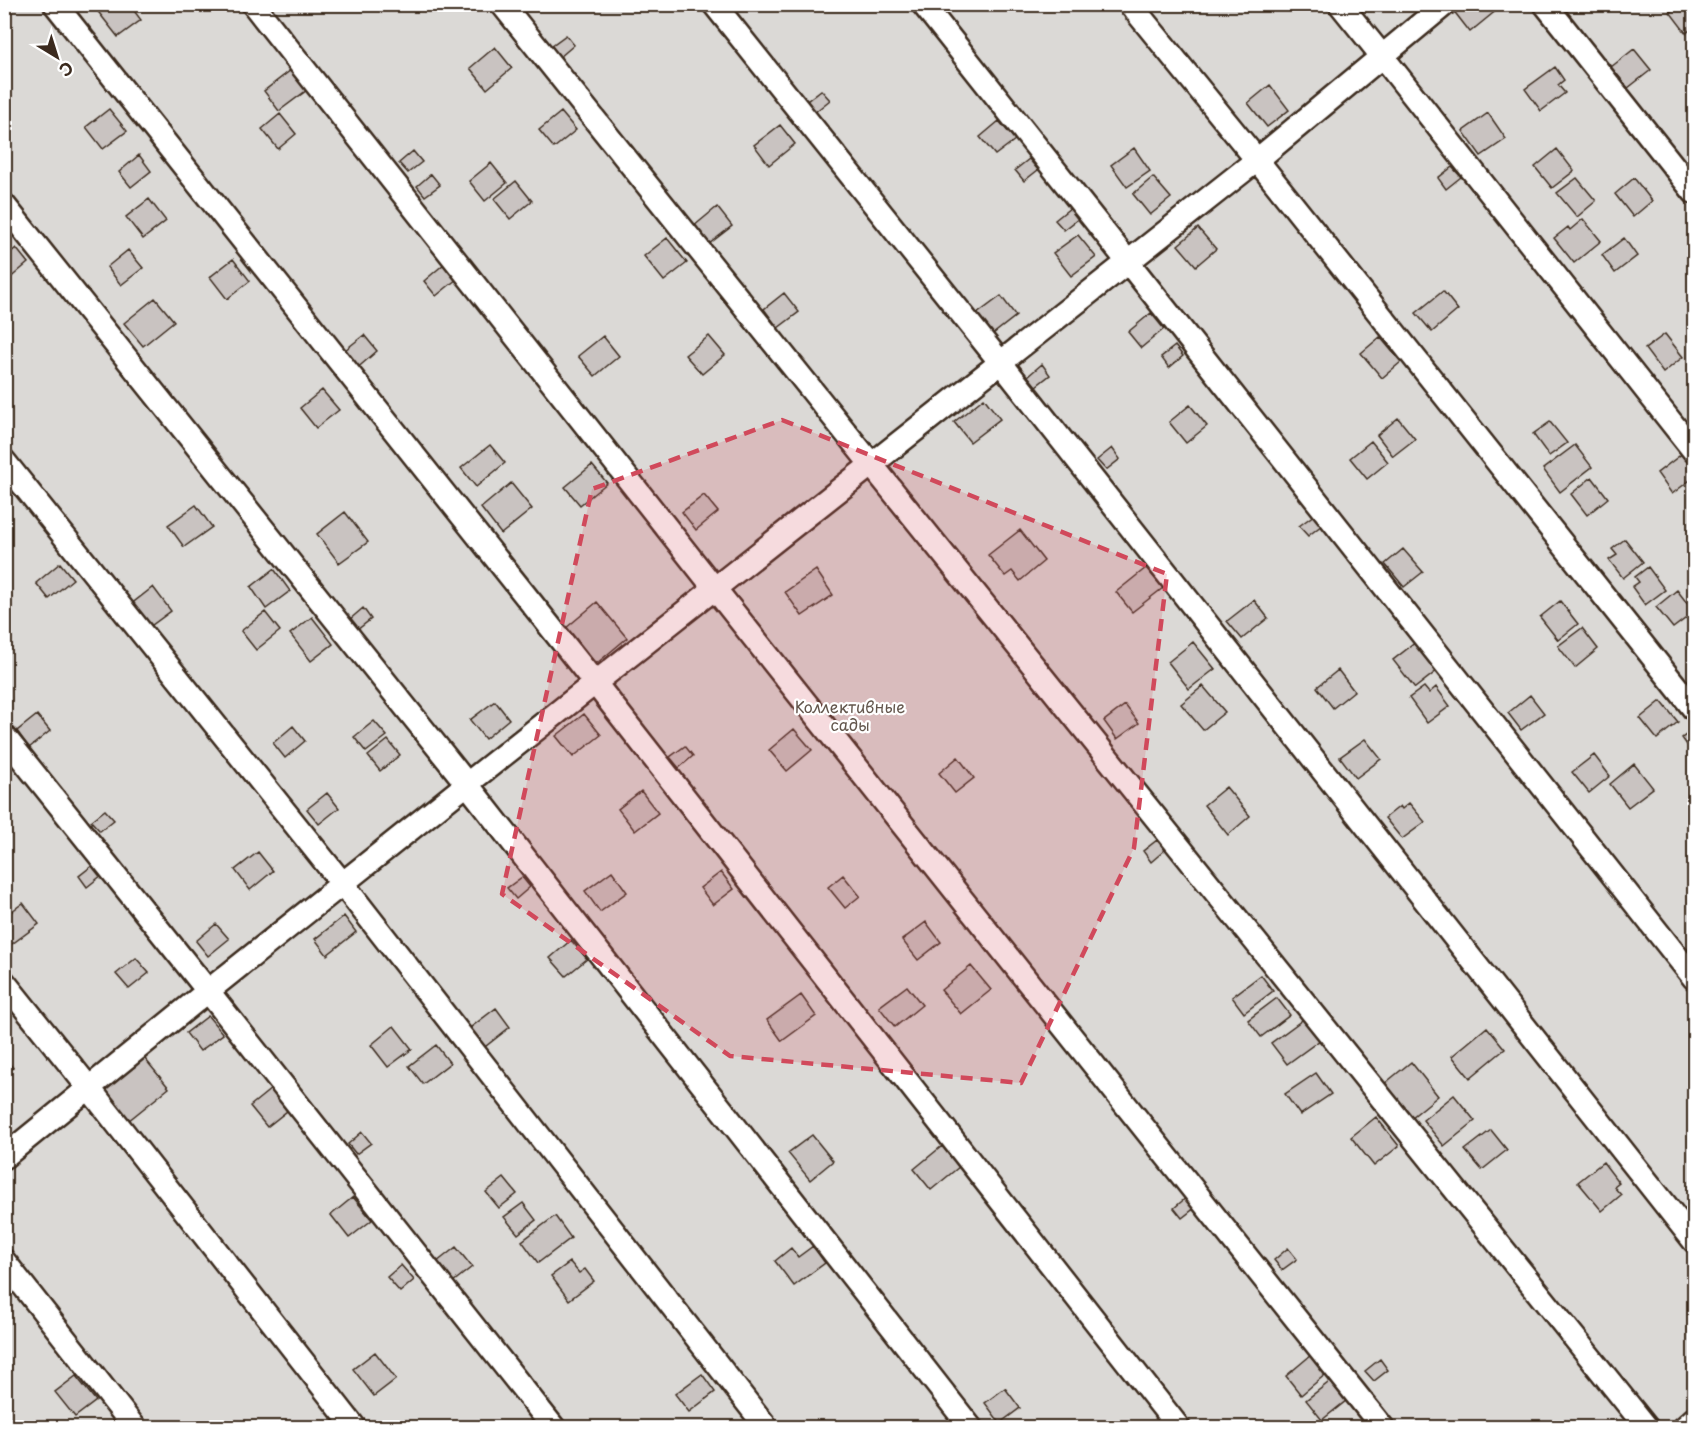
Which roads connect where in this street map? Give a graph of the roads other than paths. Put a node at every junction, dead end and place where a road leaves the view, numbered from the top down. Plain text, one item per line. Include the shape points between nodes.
1 (55, 4) edge
2 (253, 4) edge
3 (502, 4) edge
4 (714, 4) edge
5 (922, 4) edge
6 (1130, 4) edge
7 (1340, 4) edge
8 (1445, 4) edge
9 (1545, 4) edge
10 (1382, 56) junction
11 (1257, 160) junction
12 (1695, 192) edge
13 (4, 205) edge
14 (1128, 262) junction
15 (1001, 363) junction
16 (1695, 451) edge
17 (4, 462) edge
18 (871, 464) junction
19 (715, 589) junction
20 (595, 683) junction
21 (1695, 709) edge
22 (4, 736) edge
23 (467, 784) junction
24 (342, 883) junction
25 (1695, 978) edge
26 (4, 982) edge
27 (208, 991) junction
28 (90, 1088) junction
29 (4, 1157) edge
30 (1695, 1241) edge
31 (4, 1261) edge
32 (1695, 1419) edge
33 (135, 1428) edge
34 (355, 1428) edge
35 (554, 1428) edge
36 (767, 1428) edge
37 (971, 1428) edge
38 (1179, 1428) edge
39 (1383, 1428) edge
40 (1647, 1428) edge
41 (1684, 1428) edge

1 - 20 street
2 - 19 street
3 - 18 street
4 - 15 street
5 - 14 street
6 - 11 street
7 - 10 street
8 - 10 street
9 - 12 street
10 - 11 street
10 - 16 street
11 - 14 street
11 - 21 street
13 - 23 street
14 - 15 street
14 - 25 street
15 - 18 street
15 - 30 street
17 - 24 street
18 - 19 street
18 - 40 street
19 - 20 street
19 - 39 street
20 - 23 street
20 - 38 street
22 - 27 street
23 - 24 street
23 - 37 street
24 - 27 street
24 - 36 street
26 - 28 street
27 - 28 street
27 - 35 street
28 - 29 street
28 - 34 street
31 - 33 street
32 - 41 street

